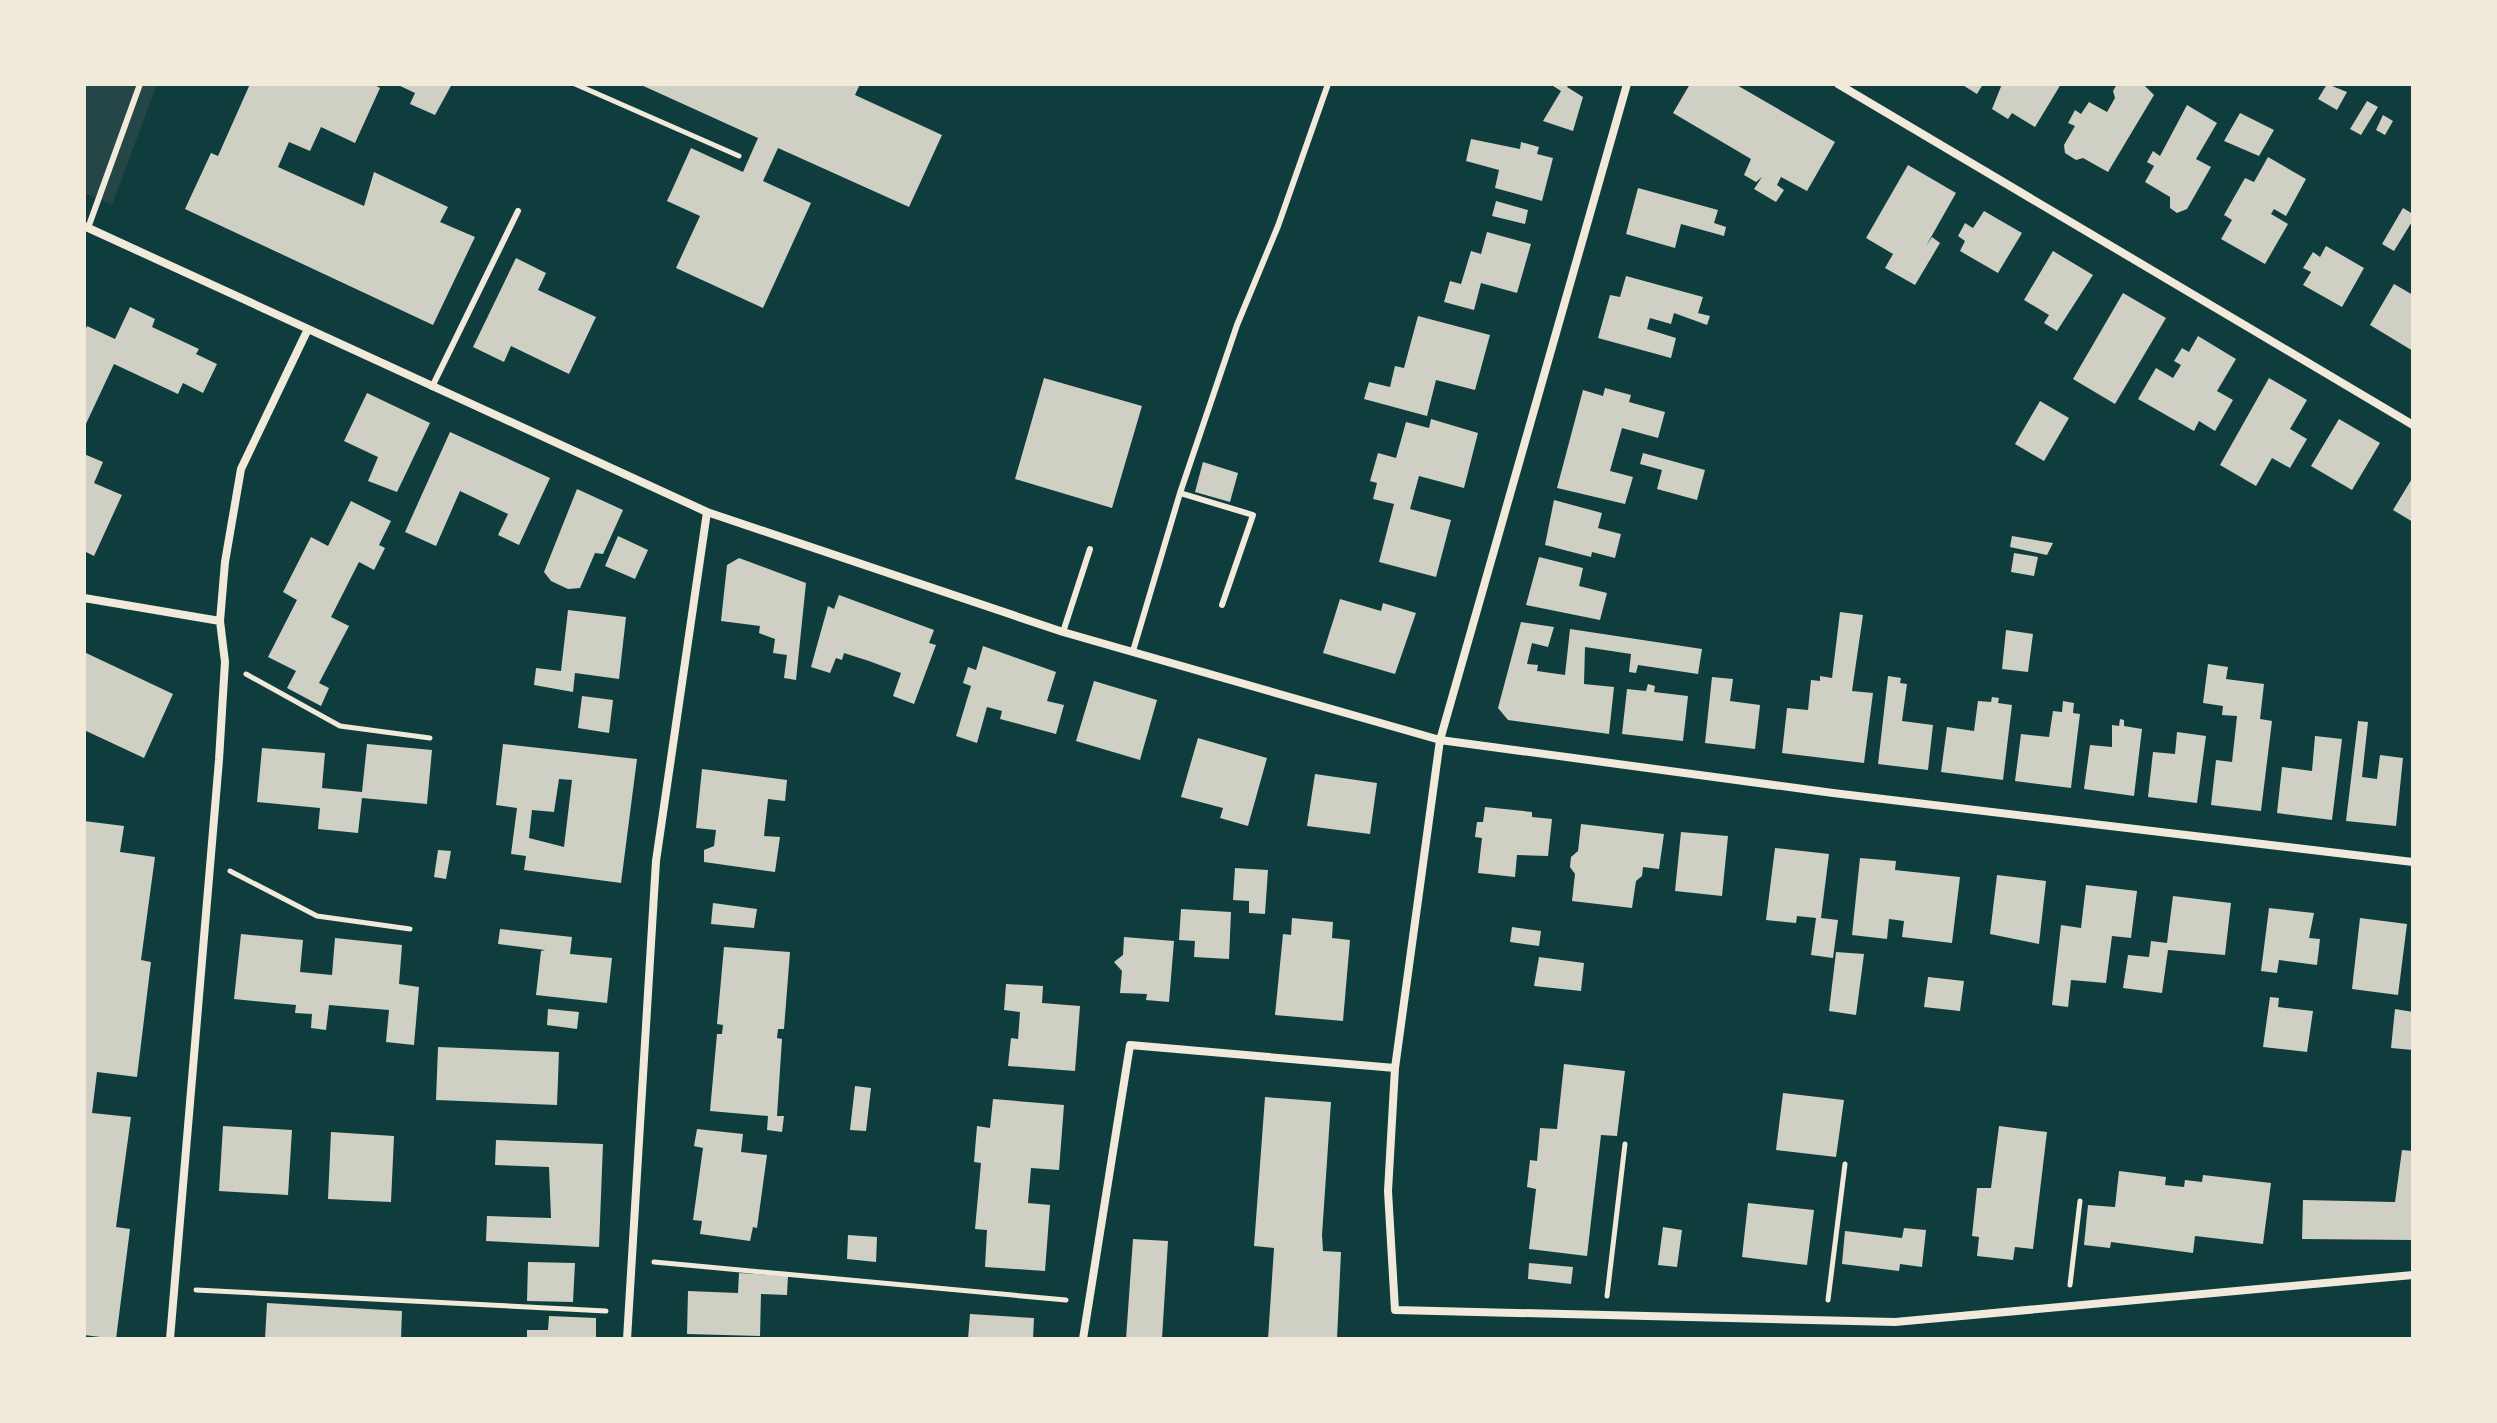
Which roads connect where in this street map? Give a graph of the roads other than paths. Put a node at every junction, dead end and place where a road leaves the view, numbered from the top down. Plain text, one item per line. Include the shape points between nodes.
1 (140, 84) edge
2 (1328, 84) edge
3 (1627, 84) edge
4 (1838, 84) edge
5 (518, 211) dead end
6 (86, 227) edge
7 (308, 329) junction
8 (432, 387) junction
9 (2413, 425) edge
10 (1180, 493) junction
11 (707, 512) junction
12 (1090, 549) dead end
13 (84, 598) edge
14 (1222, 605) dead end
15 (220, 621) junction
16 (1063, 632) junction
17 (1133, 651) junction
18 (1440, 740) junction
19 (2413, 862) edge
20 (1395, 1068) junction
21 (2413, 1275) edge
22 (170, 1339) edge
23 (627, 1339) edge
24 (1083, 1339) edge

1 - 6 lane
2 - 10 lane
3 - 18 street
4 - 9 street
5 - 8 lane
6 - 7 street
7 - 8 street
7 - 15 street via 241,469
8 - 11 street
10 - 14 lane via 1253,515
10 - 17 lane
11 - 16 street
11 - 23 street via 656,861
12 - 16 lane
13 - 15 street
15 - 22 street via 225,662
16 - 17 street
17 - 18 street
18 - 19 street
18 - 20 street
20 - 21 street via 1388,1191 1395,1310 1895,1322
20 - 24 street via 1130,1045

